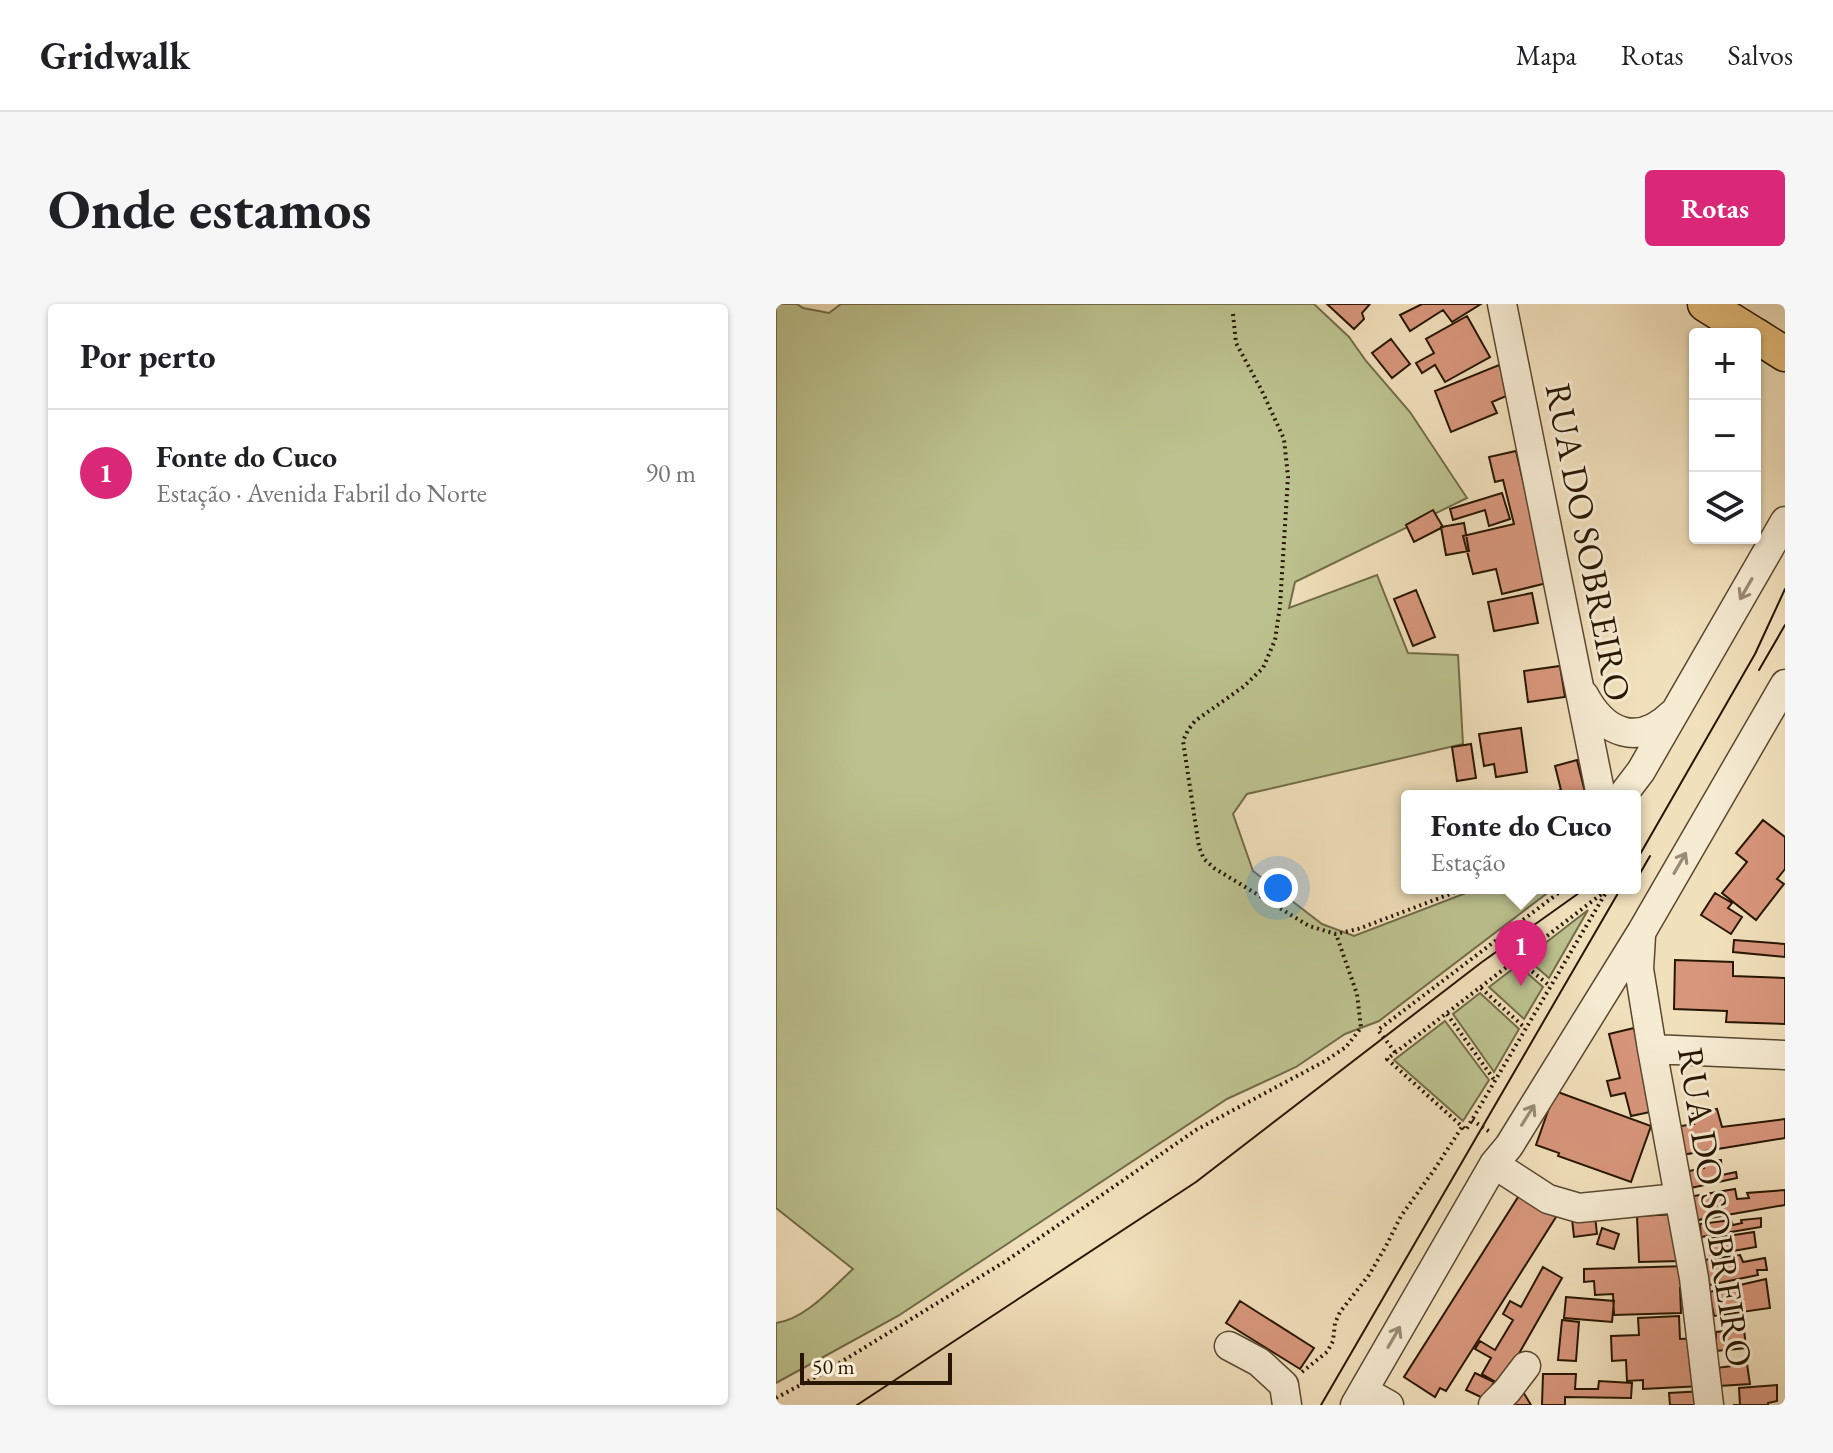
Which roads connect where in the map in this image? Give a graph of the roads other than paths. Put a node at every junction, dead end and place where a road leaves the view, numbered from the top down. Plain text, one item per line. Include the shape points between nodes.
1 (1502, 304) edge
2 (1705, 304) edge
3 (1768, 343) edge
4 (1785, 521) edge
5 (1785, 684) edge
6 (1580, 687) junction
7 (1675, 710) junction
8 (1600, 790) edge
9 (1627, 790) edge
10 (1642, 931) junction
11 (1594, 1011) junction
12 (1650, 1036) junction
13 (1785, 1055) edge
14 (1494, 1164) junction
15 (1678, 1198) junction
16 (1229, 1346) dead end
17 (1526, 1366) dead end
18 (1292, 1392) edge
19 (1360, 1398) edge
20 (1389, 1405) edge
21 (1493, 1405) edge
22 (1709, 1405) edge

1 - 6 street, RUA DO SOBREIRO
2 - 3 main road
4 -> 7 street
10 -> 5 street
6 - 7 street via 1602,720 1628,733 1652,729
6 - 8 street, RUA DO SOBREIRO
7 - 9 street
10 - 11 street
10 - 12 street, RUA DO SOBREIRO via 1639,969
11 - 12 street, RUA DO SOBREIRO via 1623,1005 1634,1011
14 -> 11 street
12 - 13 street
12 - 15 street, RUA DO SOBREIRO
14 - 15 street via 1548,1199 1579,1208
19 -> 14 street
15 - 22 street, RUA DO SOBREIRO
16 - 18 street via 1259,1362
17 - 21 street
19 - 20 street

